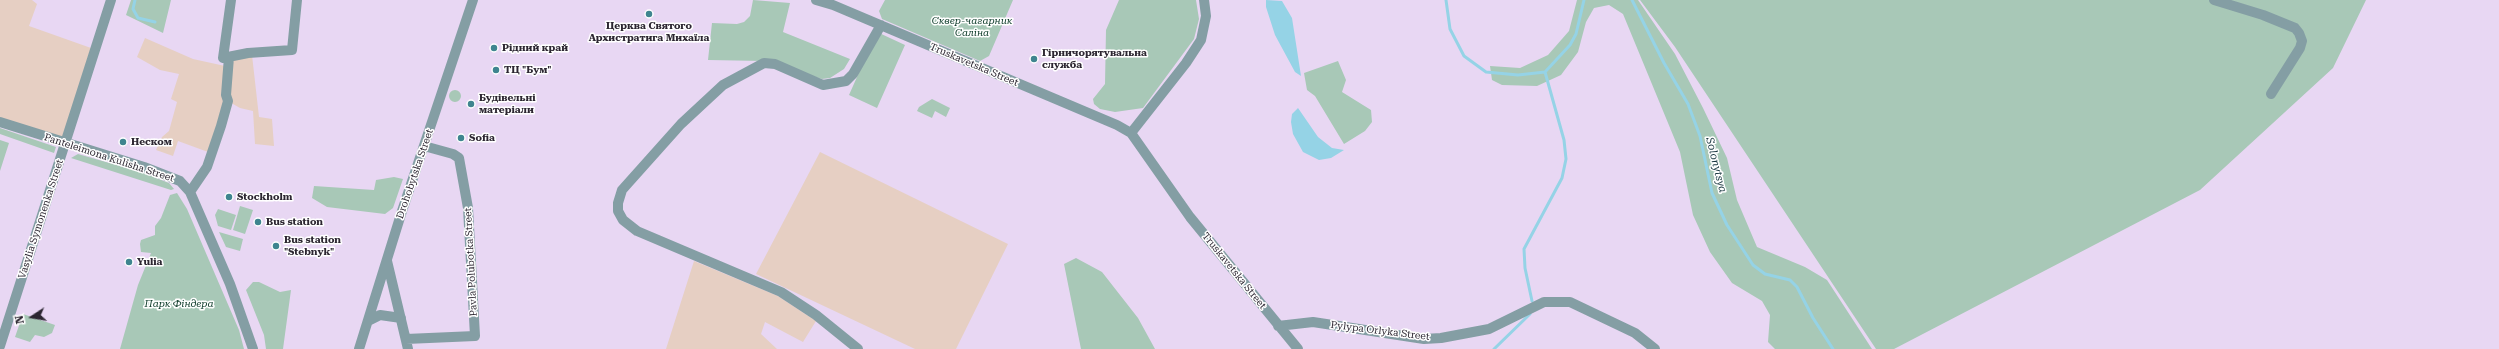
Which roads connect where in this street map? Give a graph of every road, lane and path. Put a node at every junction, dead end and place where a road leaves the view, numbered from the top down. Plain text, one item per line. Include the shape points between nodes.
1 (111, 0) edge
2 (231, 0) edge
3 (297, 0) edge
4 (473, 0) edge
5 (816, 0) edge
6 (1204, 0) edge
7 (2214, 0) edge
8 (881, 25) junction
9 (229, 57) junction
10 (2271, 94) dead end
11 (0, 122) edge
12 (1131, 134) junction
13 (65, 144) junction
14 (424, 146) junction
15 (190, 192) junction
16 (387, 260) junction
17 (401, 318) junction
18 (4, 319) edge
19 (368, 320) junction
20 (1278, 326) junction
21 (407, 344) edge
22 (0, 346) edge
23 (253, 349) edge
24 (359, 349) edge
25 (858, 349) edge
26 (1298, 349) edge
27 (1655, 349) edge

1 - 13 street, Vasylia Symonenka Street
2 - 9 street via 223,58
3 - 9 street via 292,50
4 - 14 street, Drohobytska Street
5 - 8 street, Truskavetska Street
6 - 12 street via 1206,16 1201,40
7 - 10 street via 2295,28 2299,33 2302,41 2300,48
8 - 12 street, Truskavetska Street via 1117,125
8 - 25 street via 853,74 846,81 823,85 775,64 764,64 723,85 681,124 622,190 618,203 618,211 623,220 637,231 781,292 816,315
9 - 15 street via 226,90 228,101 221,126 207,167
11 - 13 street, Panteleimona Kulisha Street
12 - 20 street, Truskavetska Street via 1190,217
13 - 15 street, Panteleimona Kulisha Street via 144,167 180,181
13 - 18 street, Vasylia Symonenka Street
14 - 16 street, Drohobytska Street
14 - 21 street, Pavla Polubotka Street via 454,154 459,158 468,208 474,336
15 - 23 street, Panteleimona Kulisha Street via 230,284
16 - 17 street
16 - 19 street, Drohobytska Street
17 - 19 street via 380,315
17 - 21 street
18 - 22 street, Vasylia Symonenka Street
19 - 24 street, Drohobytska Street
20 - 26 street, Truskavetska Street
20 - 27 street, Pylypa Orlyka Street via 1313,322 1424,339 1440,338 1489,329 1544,302 1570,302 1635,333

